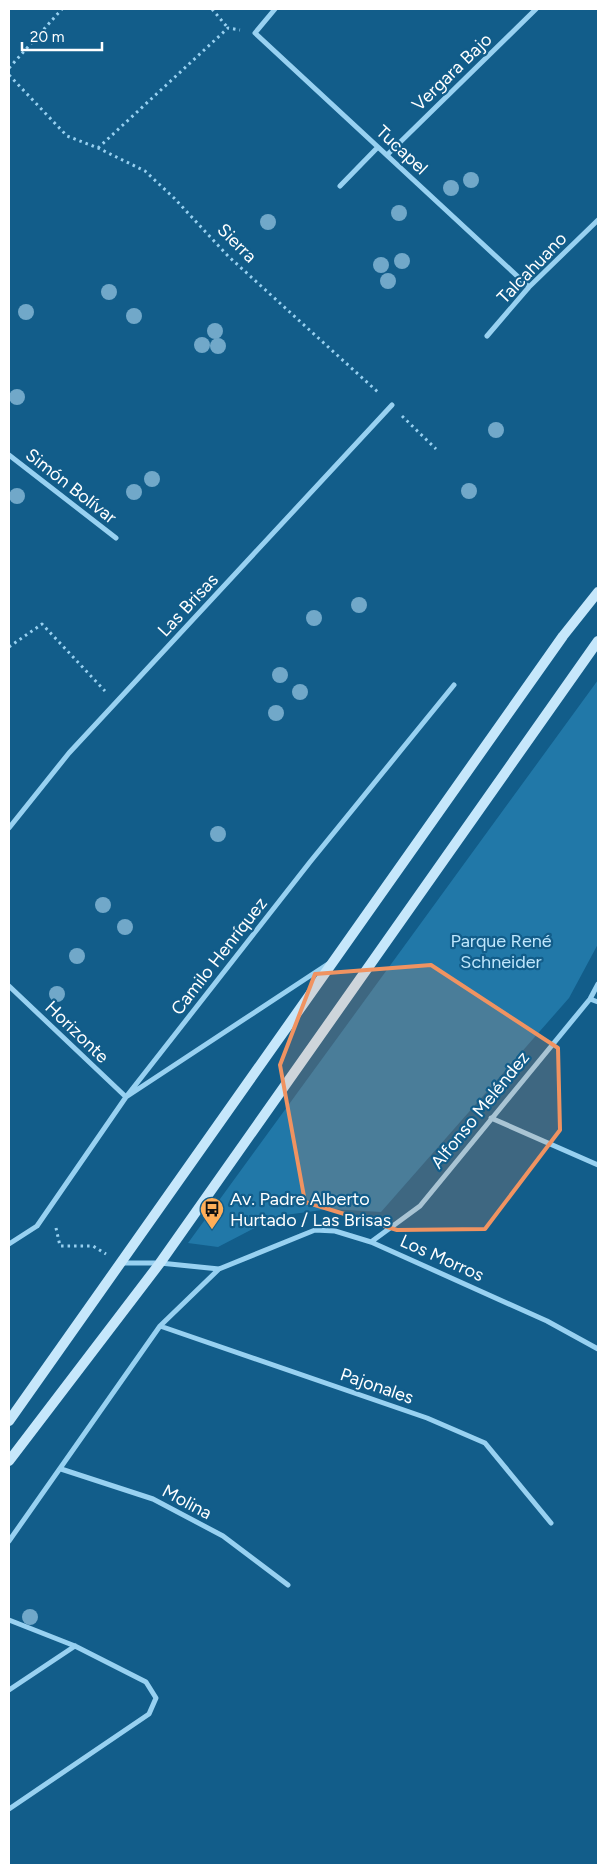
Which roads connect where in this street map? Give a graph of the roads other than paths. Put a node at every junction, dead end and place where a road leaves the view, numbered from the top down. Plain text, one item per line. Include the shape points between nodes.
1 (275, 9) edge
2 (536, 9) edge
3 (378, 147) junction
4 (387, 155) junction
5 (340, 186) dead end
6 (598, 220) edge
7 (529, 288) junction
8 (487, 336) dead end
9 (392, 405) road end
10 (9, 455) edge
11 (116, 538) dead end
12 (598, 592) edge
13 (598, 640) edge
14 (454, 685) dead end
15 (9, 828) edge
16 (335, 959) junction
17 (598, 984) edge
18 (9, 986) edge
19 (590, 999) junction
20 (598, 1002) edge
21 (126, 1098) junction
22 (491, 1118) junction
23 (598, 1166) edge
24 (371, 1242) junction
25 (9, 1244) edge
26 (121, 1263) junction
27 (160, 1263) junction
28 (219, 1269) junction
29 (160, 1326) junction
30 (598, 1349) edge
31 (9, 1421) edge
32 (9, 1461) edge
33 (61, 1469) junction
34 (551, 1523) dead end
35 (9, 1542) edge
36 (288, 1584) dead end
37 (9, 1620) edge
38 (75, 1646) junction
39 (9, 1690) edge
40 (9, 1809) edge

1 - 3 street, Tucapel via 255,33
2 - 4 street, Vergara Bajo
3 - 4 street, Tucapel
3 - 5 street
4 - 7 street, Tucapel
6 - 7 street, Talcahuano
7 - 8 street, Talcahuano
9 - 15 street, Las Brisas via 69,753
10 - 11 street, Simón Bolívar
12 - 16 main road via 563,636
13 - 27 main road
14 - 21 street, Camilo Henríquez via 310,862
16 - 21 street
16 - 26 main road
17 - 19 street, Alfonso Meléndez
18 - 21 street, Horizonte
19 - 20 street
19 - 22 street, Alfonso Meléndez
21 - 25 street, Camilo Henríquez via 37,1226
22 - 23 street
22 - 24 street, Alfonso Meléndez via 420,1206
24 - 28 street, Los Morros via 336,1231 315,1230
24 - 30 street, Los Morros via 546,1321
26 - 27 street, Los Morros
26 - 31 main road
27 - 28 street, Los Morros
27 - 32 main road
28 - 29 street
29 - 33 street
29 - 34 street, Pajonales via 427,1418 485,1443
33 - 35 street
33 - 36 street, Molina via 153,1498 223,1536
37 - 38 street
38 - 39 street
38 - 40 street via 146,1682 156,1698 149,1714

